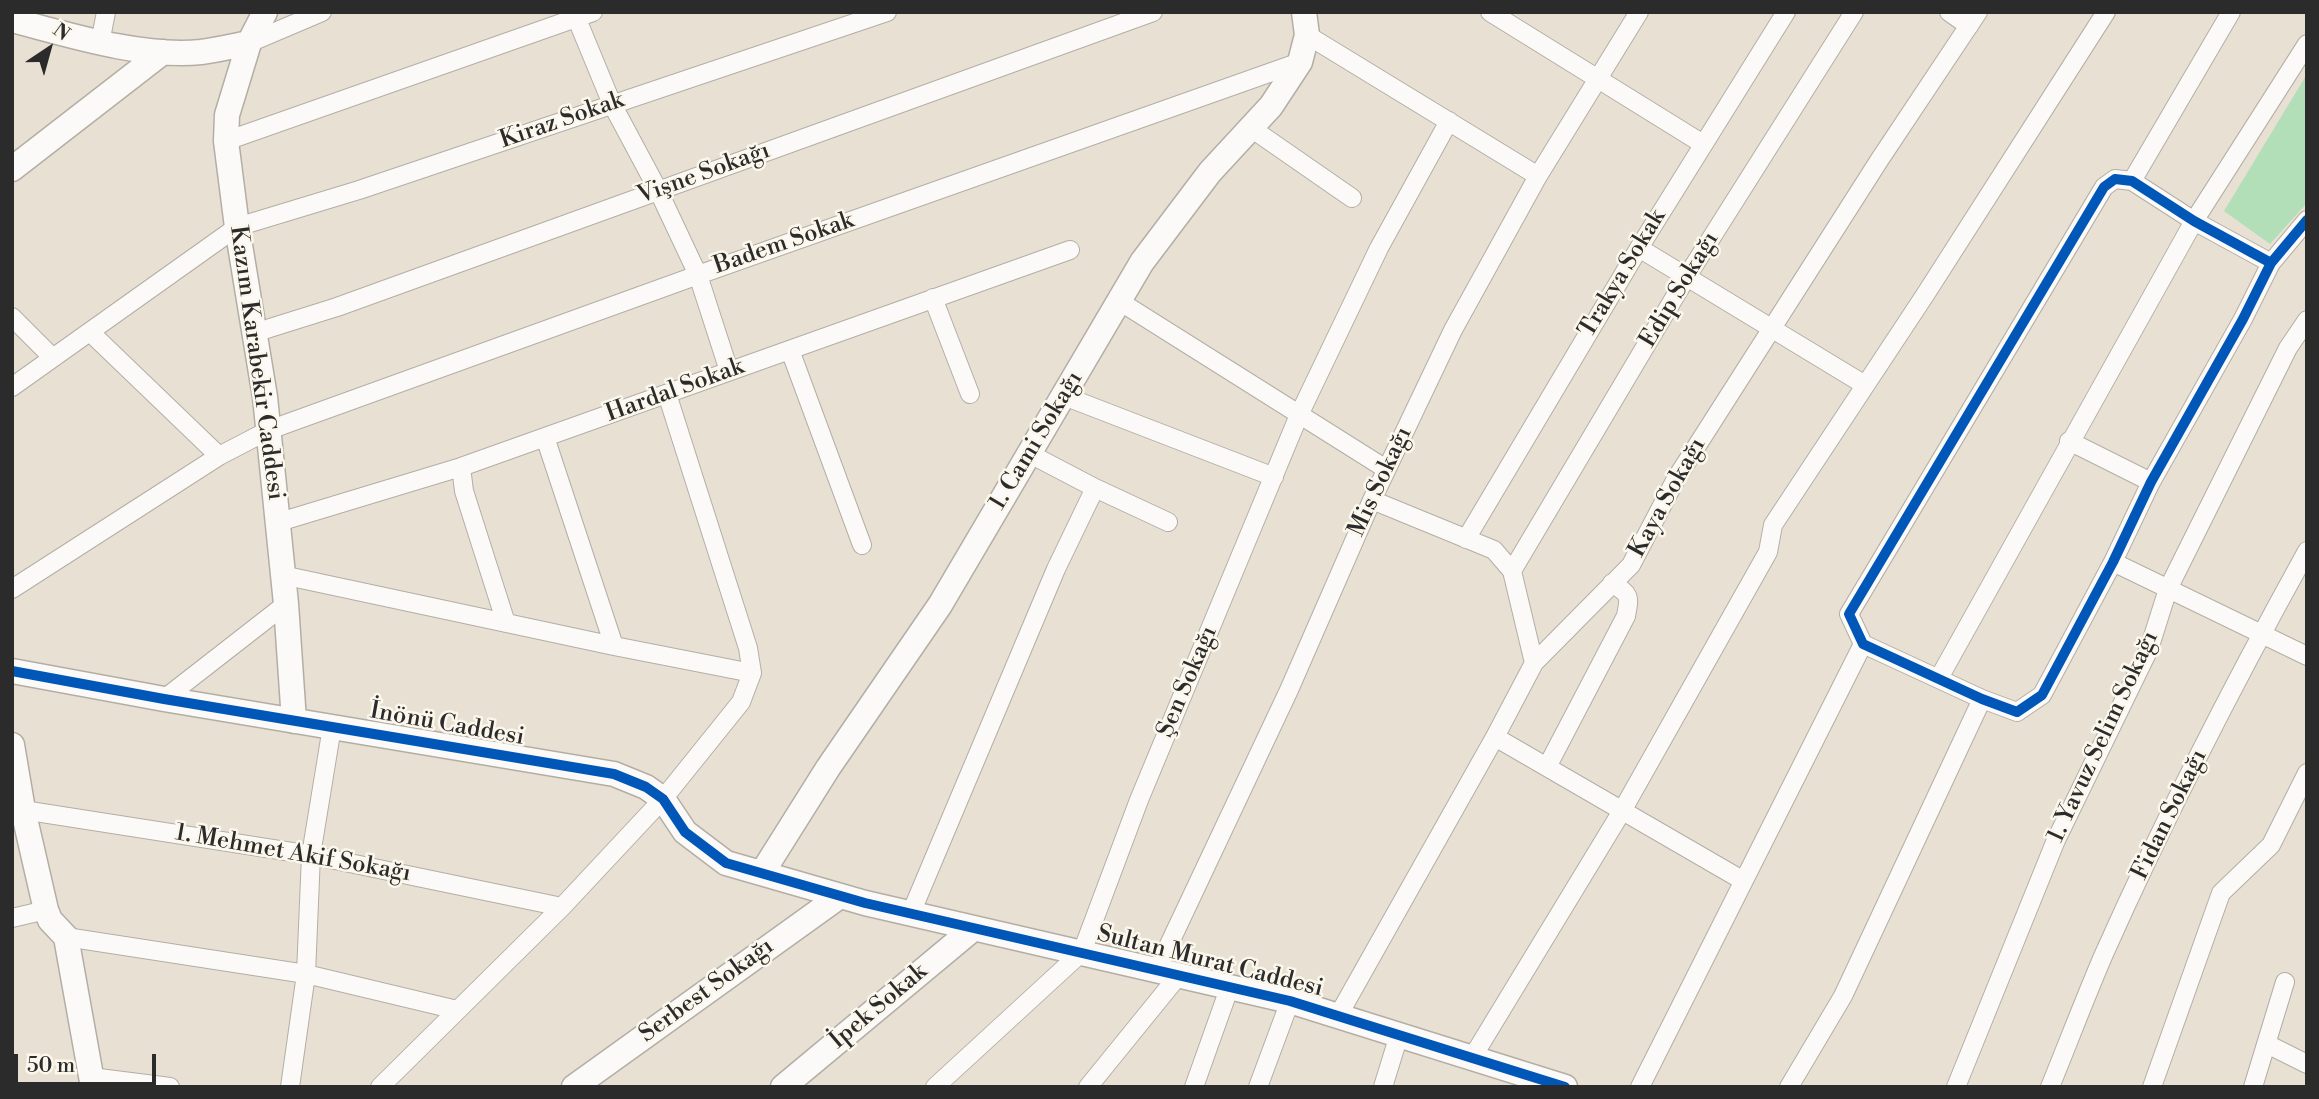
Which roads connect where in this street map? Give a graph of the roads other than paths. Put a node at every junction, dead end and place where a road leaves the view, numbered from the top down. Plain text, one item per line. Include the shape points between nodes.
1 (106, 12) edge
2 (265, 12) edge
3 (321, 12) edge
4 (887, 12) edge
5 (1153, 12) edge
6 (1490, 12) edge
7 (1639, 12) edge
8 (1786, 12) edge
9 (1854, 12) edge
10 (1949, 12) edge
11 (2106, 12) edge
12 (2231, 12) edge
13 (581, 14) edge
14 (1511, 18) edge
15 (1973, 19) edge
16 (12, 20) edge
17 (1306, 24) edge
18 (100, 43) junction
19 (249, 43) junction
20 (2307, 44) edge
21 (163, 52) junction
22 (1300, 62) junction
23 (1597, 79) junction
24 (612, 104) junction
25 (1449, 121) junction
26 (1251, 128) junction
27 (226, 141) junction
28 (1703, 144) junction
29 (12, 169) edge
30 (1538, 176) junction
31 (2132, 181) junction
32 (658, 190) junction
33 (1352, 198) dead end
34 (2194, 220) junction
35 (2307, 220) edge
36 (237, 227) junction
37 (1639, 248) junction
38 (1070, 250) dead end
39 (2271, 263) junction
40 (698, 275) junction
41 (1686, 278) junction
42 (933, 298) junction
43 (1119, 301) junction
44 (12, 317) edge
45 (2307, 320) edge
46 (1771, 329) junction
47 (91, 333) junction
48 (254, 333) junction
49 (790, 350) junction
50 (54, 358) junction
51 (729, 371) junction
52 (1865, 385) junction
53 (12, 387) edge
54 (667, 394) junction
55 (970, 394) dead end
56 (1063, 396) junction
57 (1299, 415) junction
58 (269, 430) junction
59 (545, 437) junction
60 (2069, 441) junction
61 (1030, 454) junction
62 (219, 456) junction
63 (461, 467) junction
64 (1386, 469) junction
65 (1274, 477) junction
66 (2151, 482) junction
67 (1095, 488) junction
68 (1372, 500) junction
69 (1168, 522) dead end
70 (276, 523) junction
71 (1466, 539) junction
72 (862, 545) dead end
73 (2307, 551) edge
74 (2113, 562) junction
75 (1512, 571) junction
76 (282, 575) junction
77 (1612, 583) junction
78 (12, 589) edge
79 (2168, 589) junction
80 (286, 604) junction
81 (506, 624) junction
82 (2261, 634) junction
83 (1863, 644) junction
84 (614, 646) junction
85 (2307, 656) edge
86 (1534, 663) junction
87 (12, 671) edge
88 (752, 673) junction
89 (1939, 678) junction
90 (164, 699) junction
91 (1982, 699) junction
92 (294, 721) junction
93 (332, 727) junction
94 (1495, 737) junction
95 (12, 745) edge
96 (1547, 767) junction
97 (2307, 773) edge
98 (663, 799) junction
99 (23, 810) junction
100 (1622, 811) junction
101 (311, 855) junction
102 (762, 873) junction
103 (1742, 880) junction
104 (840, 896) junction
105 (562, 907) junction
106 (46, 910) junction
107 (911, 913) junction
108 (12, 918) edge
109 (974, 928) junction
110 (66, 937) junction
111 (1082, 952) junction
112 (1168, 972) junction
113 (306, 974) junction
114 (2285, 982) dead end
115 (1230, 986) junction
116 (1290, 1001) junction
117 (457, 1010) junction
118 (1338, 1016) junction
119 (1399, 1035) junction
120 (2267, 1044) junction
121 (1472, 1058) junction
122 (2307, 1064) edge
123 (92, 1082) edge
124 (170, 1087) edge
125 (290, 1087) edge
126 (380, 1087) edge
127 (574, 1087) edge
128 (783, 1087) edge
129 (935, 1087) edge
130 (1088, 1087) edge
131 (1194, 1087) edge
132 (1258, 1087) edge
133 (1383, 1087) edge
134 (1565, 1087) edge
135 (1640, 1087) edge
136 (1789, 1087) edge
137 (1956, 1087) edge
138 (2050, 1087) edge
139 (2152, 1087) edge
140 (2253, 1087) edge

1 - 18 street
2 - 19 street, Kazım Karabekir Caddesi
3 - 19 street
4 - 24 street, Kiraz Sokak
5 - 32 street, Vişne Sokağı
6 - 14 street
7 - 23 street, Mis Sokağı
8 - 28 street, Trakya Sokak
9 - 41 street, Edip Sokağı
10 - 15 street
11 - 52 street
12 - 31 street
13 - 24 street
13 - 27 street
14 - 23 street
15 - 46 street, Kaya Sokağı
16 - 18 street
17 - 22 street, 1. Cami Sokağı
17 - 25 street
18 - 21 street
19 - 21 street via 200,52
19 - 27 street, Kazım Karabekir Caddesi via 227,115
20 - 34 street
21 - 29 street
22 - 26 street, 1. Cami Sokağı
22 - 40 street, Badem Sokak
23 - 28 street
23 - 30 street, Mis Sokağı
24 - 32 street
24 - 36 street, Kiraz Sokak
25 - 30 street
25 - 57 street, Şen Sokağı via 1379,248
26 - 33 street
26 - 43 street, 1. Cami Sokağı via 1210,172 1142,262
27 - 36 street, Kazım Karabekir Caddesi
28 - 37 street, Trakya Sokak
30 - 64 street, Mis Sokağı via 1453,330
31 - 34 street
31 - 83 street via 2115,178 2104,187 1849,614
32 - 40 street
32 - 48 street, Vişne Sokağı
34 - 39 street
34 - 60 street
35 - 39 street
36 - 47 street, Kiraz Sokak
36 - 48 street, Kazım Karabekir Caddesi
37 - 41 street
37 - 71 street, Trakya Sokak
38 - 42 street, Hardal Sokak
39 - 66 street
40 - 51 street
40 - 58 street, Badem Sokak
41 - 46 street
41 - 75 street, Edip Sokağı
42 - 49 street, Hardal Sokak
42 - 55 street
43 - 56 street, 1. Cami Sokağı
43 - 57 street
44 - 50 street
45 - 79 street, 1. Yavuz Selim Sokağı via 2288,348
46 - 52 street
46 - 77 street, Kaya Sokağı via 1677,477 1631,565
47 - 50 street, Kiraz Sokak
47 - 62 street
48 - 58 street, Kazım Karabekir Caddesi
49 - 51 street, Hardal Sokak
49 - 72 street
50 - 53 street, Kiraz Sokak
51 - 54 street, Hardal Sokak
52 - 100 street via 1773,525 1768,552
54 - 59 street, Hardal Sokak
54 - 88 street
56 - 61 street, 1. Cami Sokağı
56 - 65 street
57 - 64 street
57 - 65 street, Şen Sokağı
58 - 62 street, Badem Sokak
58 - 70 street, Kazım Karabekir Caddesi
59 - 63 street, Hardal Sokak
59 - 84 street
60 - 66 street
60 - 89 street
61 - 67 street
61 - 102 street, 1. Cami Sokağı via 940,605
62 - 78 street, Badem Sokak
63 - 70 street, Hardal Sokak
63 - 81 street via 464,491
64 - 68 street, Mis Sokağı
65 - 111 street, Şen Sokağı via 1139,800
66 - 74 street
67 - 69 street
67 - 107 street via 1056,569
68 - 71 street
68 - 112 street, Mis Sokağı
70 - 76 street, Kazım Karabekir Caddesi
71 - 75 street via 1494,550
73 - 82 street, Fidan Sokağı
74 - 79 street
74 - 91 street via 2042,695 2017,712
75 - 86 street
76 - 80 street, Kazım Karabekir Caddesi
76 - 81 street
77 - 86 street, Kaya Sokağı
77 - 96 street via 1627,594 1626,616
79 - 82 street
79 - 137 street, 1. Yavuz Selim Sokağı via 2149,649 2056,840
80 - 90 street
80 - 92 street, Kazım Karabekir Caddesi
81 - 84 street
82 - 85 street
82 - 138 street, Fidan Sokağı via 2169,814 2103,956
83 - 89 street
83 - 103 street
84 - 88 street
86 - 94 street, Kaya Sokağı
87 - 90 street, İnönü Caddesi
88 - 98 street via 741,702
89 - 91 street
90 - 92 street, İnönü Caddesi
91 - 136 street via 1843,996
92 - 93 street, İnönü Caddesi
93 - 98 street, İnönü Caddesi via 614,774
93 - 101 street
94 - 96 street
94 - 118 street, Kaya Sokağı
95 - 99 street
96 - 100 street
97 - 139 street via 2271,845 2221,893
98 - 102 street, İnönü Caddesi via 685,832 726,863
98 - 105 street
99 - 101 street, 1. Mehmet Akif Sokağı
99 - 106 street
100 - 103 street
100 - 121 street
101 - 105 street, 1. Mehmet Akif Sokağı
101 - 113 street
102 - 104 street, İnönü Caddesi
103 - 135 street
104 - 107 street, Sultan Murat Caddesi
104 - 127 street, Serbest Sokağı
105 - 117 street
106 - 108 street
106 - 110 street
107 - 109 street, Sultan Murat Caddesi
109 - 111 street, Sultan Murat Caddesi
109 - 128 street, İpek Sokak
110 - 113 street
110 - 123 street
111 - 112 street, Sultan Murat Caddesi
111 - 129 street
112 - 115 street, Sultan Murat Caddesi
112 - 130 street, Mis Sokağı
113 - 117 street
113 - 125 street
114 - 120 street
115 - 116 street, Sultan Murat Caddesi
115 - 131 street
116 - 118 street, Sultan Murat Caddesi
116 - 132 street
117 - 126 street
118 - 119 street, Sultan Murat Caddesi
119 - 121 street, Sultan Murat Caddesi
119 - 133 street
120 - 122 street
120 - 140 street
121 - 134 street, Sultan Murat Caddesi
123 - 124 street

